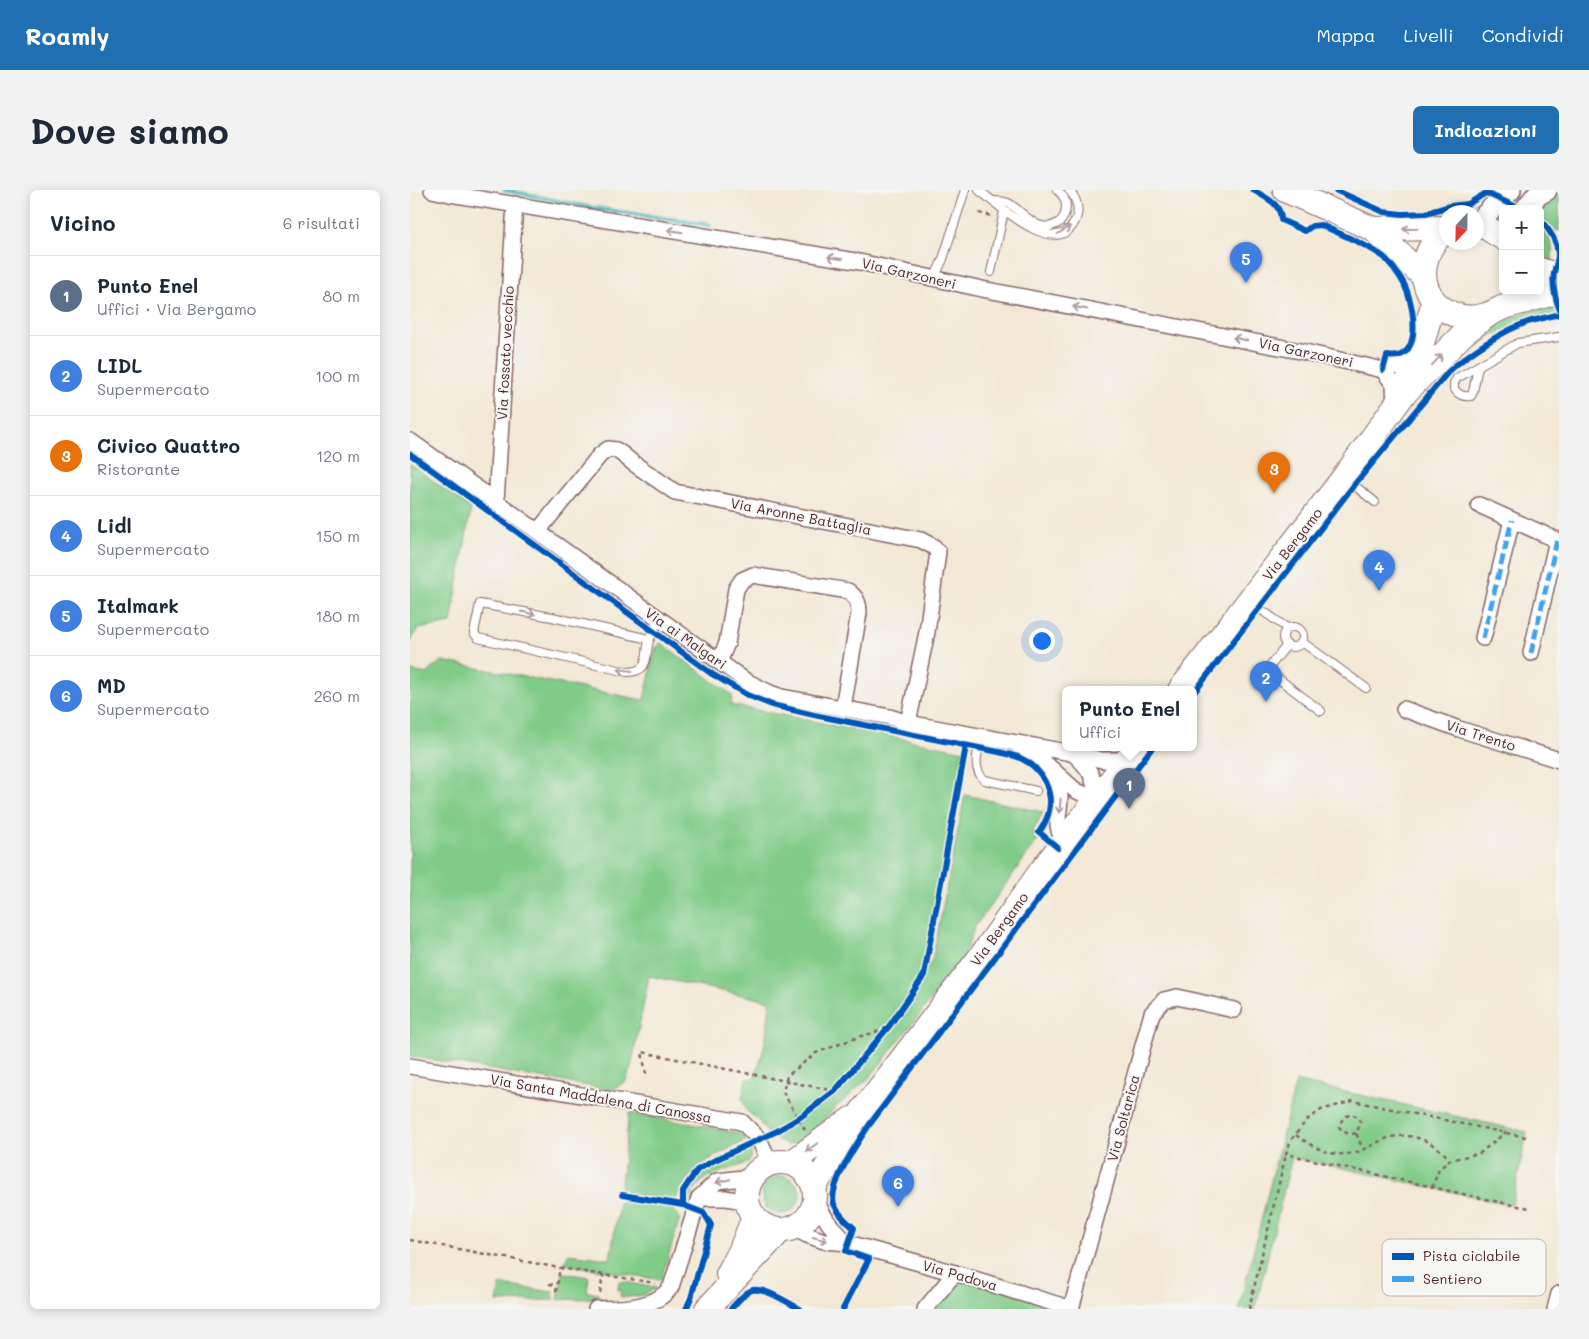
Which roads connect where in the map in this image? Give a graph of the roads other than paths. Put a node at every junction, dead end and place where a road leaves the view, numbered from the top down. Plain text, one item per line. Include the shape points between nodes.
1 (432, 190) edge
2 (965, 190) edge
3 (979, 190) edge
4 (1057, 190) edge
5 (1069, 190) edge
6 (1285, 190) edge
7 (1510, 190) edge
8 (1546, 190) edge
9 (490, 195) edge
10 (992, 201) junction
11 (515, 204) junction
12 (1529, 205) edge
13 (1004, 211) junction
14 (1484, 217) edge
15 (1484, 227) edge
16 (1373, 230) junction
17 (1439, 230) edge
18 (1439, 236) edge
19 (1499, 236) edge
20 (1544, 271) edge
21 (992, 272) dead end
22 (1559, 276) edge
23 (1424, 277) junction
24 (934, 279) junction
25 (1559, 291) edge
26 (1434, 301) junction
27 (1500, 305) edge
28 (1555, 338) edge
29 (1559, 343) edge
30 (1414, 361) junction
31 (1478, 367) dead end
32 (1383, 370) junction
33 (1399, 402) junction
34 (410, 441) edge
35 (1344, 477) junction
36 (496, 501) junction
37 (1375, 502) dead end
38 (1479, 505) dead end
39 (1512, 520) junction
40 (538, 531) junction
41 (1558, 540) edge
42 (1248, 601) junction
43 (660, 620) junction
44 (1287, 628) junction
45 (649, 638) junction
46 (1483, 638) dead end
47 (1302, 642) junction
48 (1287, 645) junction
49 (1531, 653) dead end
50 (719, 662) junction
51 (1183, 686) edge
52 (1366, 688) dead end
53 (843, 708) junction
54 (1404, 709) dead end
55 (1321, 711) dead end
56 (908, 723) junction
57 (981, 737) junction
58 (1003, 741) junction
59 (1074, 754) junction
60 (1131, 754) edge
61 (1559, 760) edge
62 (1052, 770) junction
63 (1036, 791) dead end
64 (1096, 800) junction
65 (1061, 845) junction
66 (1234, 1010) dead end
67 (410, 1066) edge
68 (862, 1110) junction
69 (771, 1168) junction
70 (815, 1192) junction
71 (688, 1204) junction
72 (751, 1209) junction
73 (787, 1229) junction
74 (848, 1243) junction
75 (955, 1273) junction
76 (1559, 1294) edge
77 (597, 1304) edge
78 (711, 1304) edge
79 (925, 1309) edge
80 (1072, 1309) edge
81 (1555, 1309) edge

1 - 9 street, Via Garzoneri
2 - 24 lane
3 - 10 lane
4 - 10 lane via 1064,198 1065,215 1050,227 1032,222 1006,202
13 -> 5 lane via 1042,234 1061,234 1070,227 1078,211 1074,195
6 - 16 main road
7 - 14 street
8 - 12 street
9 - 11 street, Via Garzoneri
10 - 13 lane
24 -> 11 street, Via Garzoneri via 854,261
11 - 36 street, Via fossato vecchio
13 - 21 lane
15 - 19 main road
17 -> 16 main road
16 - 23 main road
18 - 23 main road via 1424,262
20 - 22 main road
23 - 26 main road
32 -> 24 street, Via Garzoneri
25 - 27 main road
26 - 27 main road via 1458,317 1473,318
26 - 30 main road, Via Bergamo
33 -> 27 main road, Via Bergamo via 1463,334
28 - 29 lane
28 - 31 lane via 1518,343
30 - 32 street, Via Garzoneri
30 - 33 main road, Via Bergamo
32 - 33 street via 1394,385 1396,401
33 - 35 main road, Via Bergamo
34 - 36 street, Via ai Malgari
35 - 37 lane
35 - 42 main road, Via Bergamo
36 - 40 street, Via ai Malgari
38 - 39 street
39 - 41 street
39 - 46 street
40 - 43 street, Via ai Malgari
40 - 56 street, Via Aronne Battaglia via 608,449 616,450 675,492 921,540 938,552 927,632
41 - 49 street
42 - 44 lane
42 - 51 main road, Via Bergamo
43 - 45 lane
43 - 50 street, Via ai Malgari
44 - 47 lane via 1294,626 1300,629
44 - 48 lane via 1282,636
45 -> 45 lane via 648,659 636,672 627,672 478,638 474,633 480,604
47 - 48 lane via 1294,647
47 - 52 lane
48 - 55 lane via 1267,670
50 - 53 street, Via ai Malgari via 770,693
50 - 53 street via 727,643 736,589 742,580 753,575 848,590 859,604 859,613
53 - 56 street, Via ai Malgari
54 - 61 street, Via Trento
56 - 57 street, Via ai Malgari
57 - 58 street, Via ai Malgari
57 - 63 lane via 976,767 981,777
58 - 59 street, Via ai Malgari
58 - 62 street, Via ai Malgari via 1034,754
59 - 60 street, Via ai Malgari via 1102,760
59 - 64 street via 1091,772
60 - 64 main road, Via Bergamo
62 - 64 street, Via ai Malgari via 1075,790
62 -> 65 street, Via ai Malgari via 1061,799 1058,825
64 - 65 main road, Via Bergamo
65 - 68 main road, Via Bergamo
66 - 80 street, Via Soltarica via 1177,997 1164,1000 1152,1013
67 - 69 street, Via Santa Maddalena di Canossa via 742,1122 759,1139
68 -> 69 main road, Via Bergamo
68 - 70 main road, Via Bergamo
69 - 70 main road via 801,1168 809,1176
69 -> 71 street via 717,1181
69 - 72 main road, Via Bergamo via 748,1189
70 - 73 main road, Via Bergamo via 808,1216 802,1223
70 - 74 street, Via Padova via 823,1217
71 - 72 street via 726,1198
71 - 77 street via 671,1287 665,1295 647,1305
72 - 73 main road via 762,1224
72 - 78 main road, Via Bergamo via 740,1252
73 -> 74 street, Via Padova via 824,1241
73 - 78 main road, Via Bergamo
74 - 75 street, Via Padova
75 - 79 street
75 - 80 street, Via Padova
76 - 81 street

